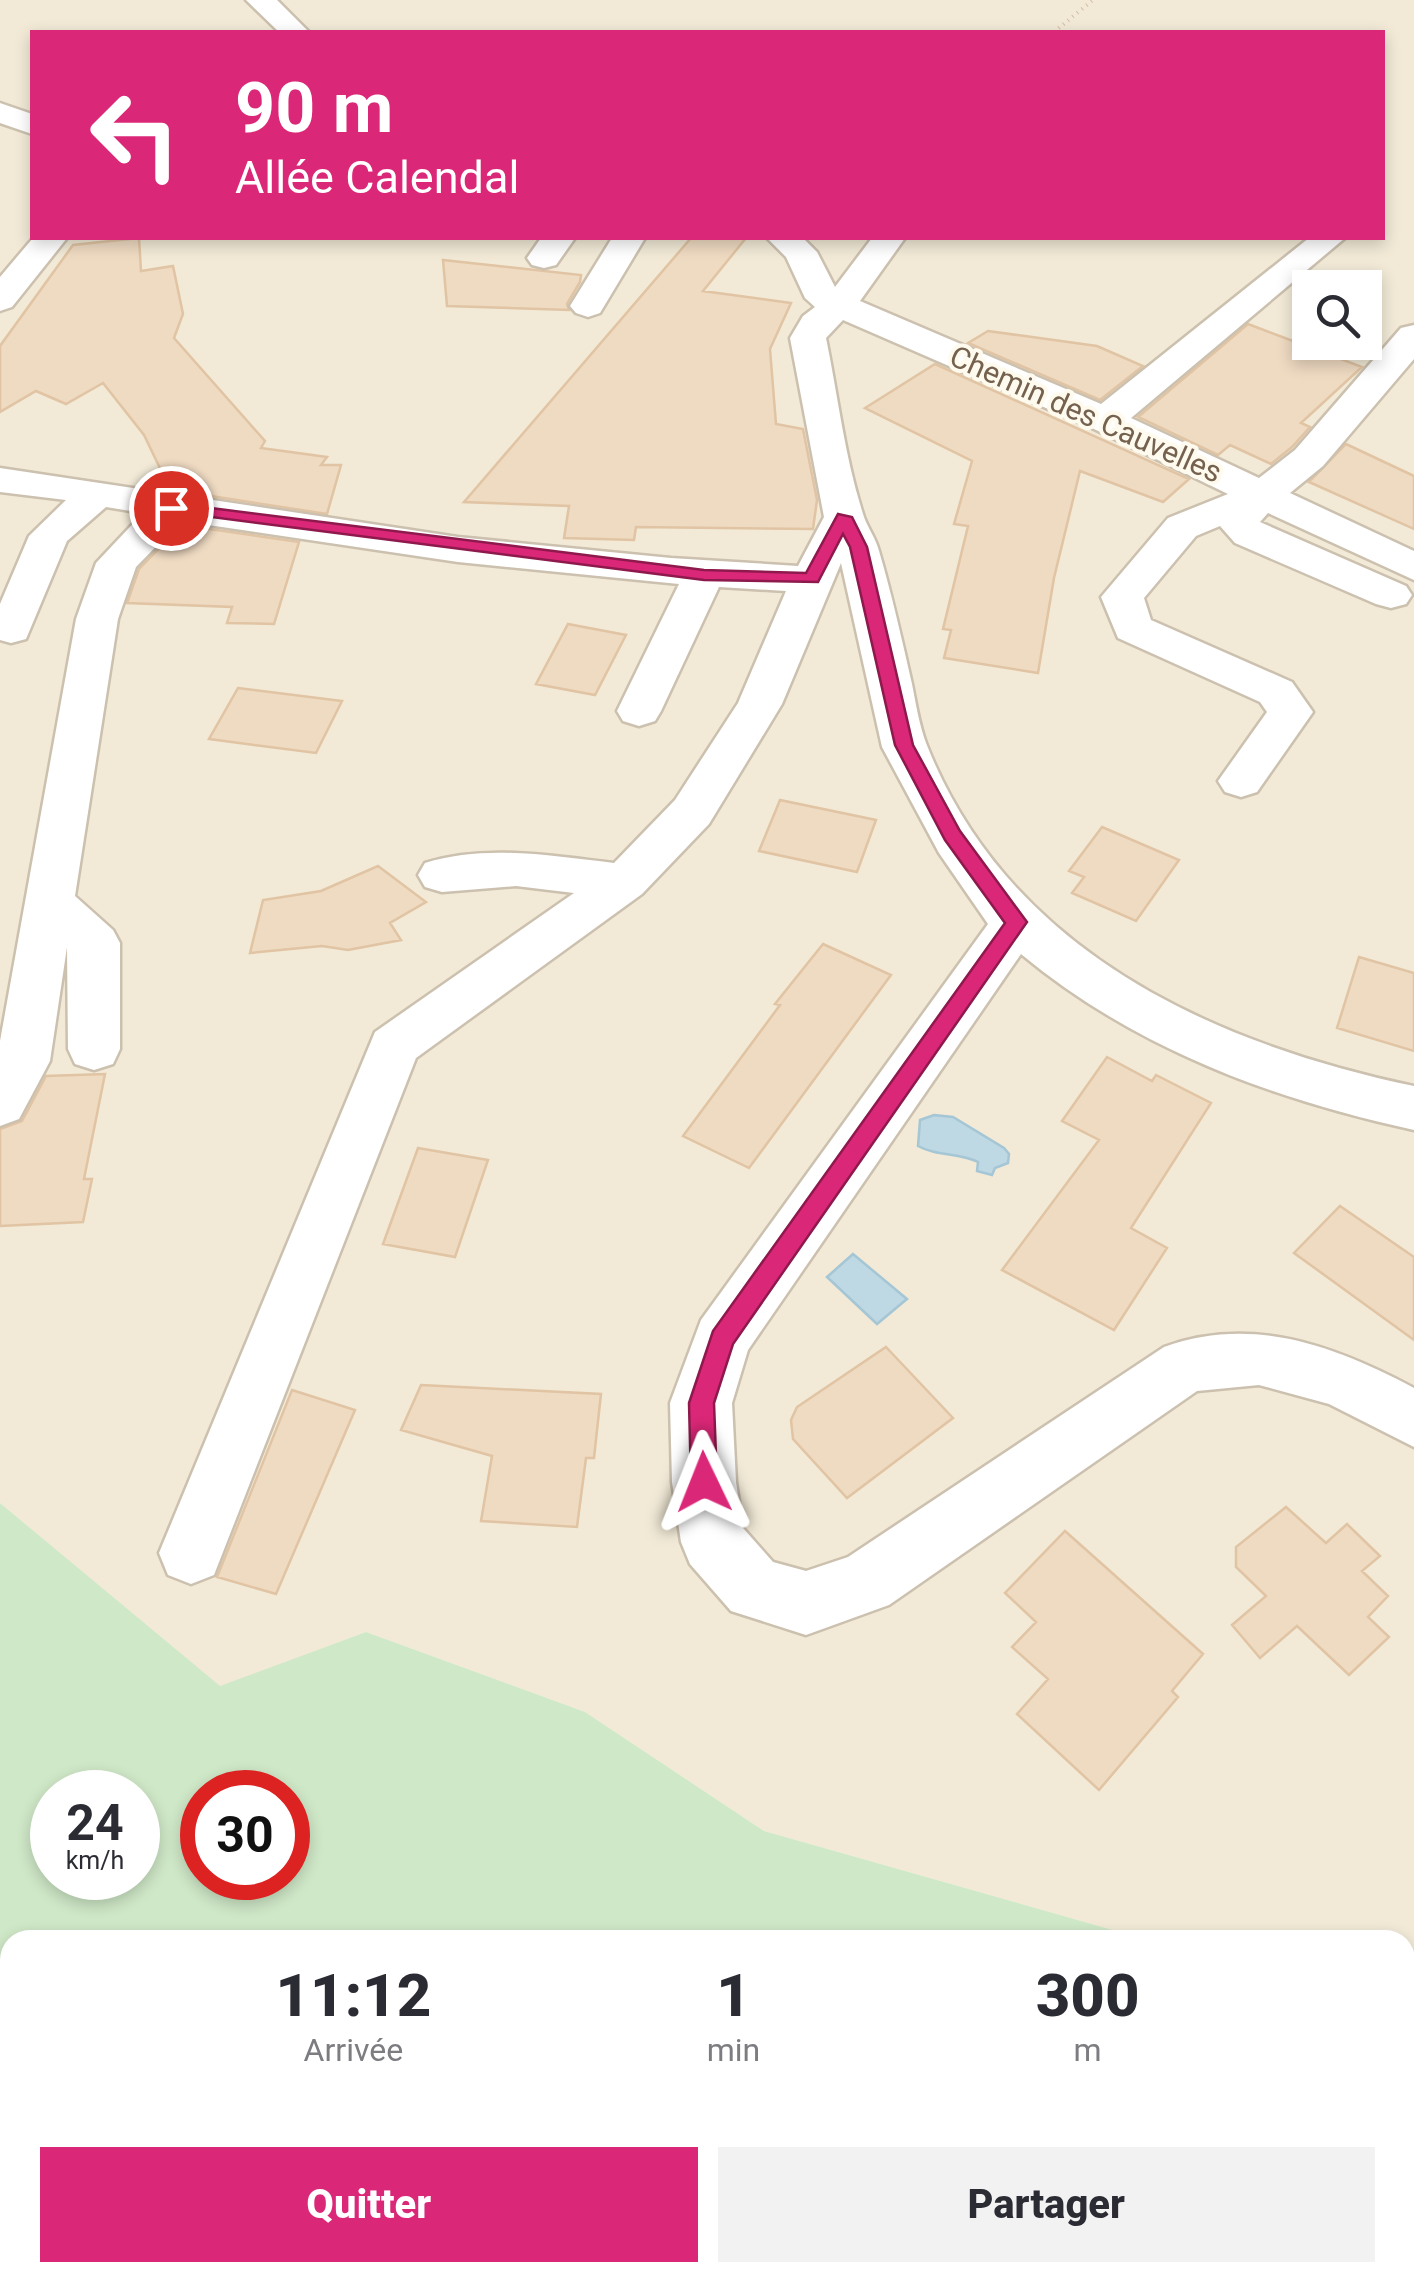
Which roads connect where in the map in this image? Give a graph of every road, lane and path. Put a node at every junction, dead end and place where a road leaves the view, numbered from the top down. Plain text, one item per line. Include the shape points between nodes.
1 (1093, 0) edge
2 (252, 7) edge
3 (292, 30) edge
4 (1056, 30) edge
5 (0, 112) edge
6 (30, 124) edge
7 (48, 240) edge
8 (627, 240) edge
9 (785, 240) edge
10 (887, 240) edge
11 (1327, 240) edge
12 (0, 300) edge
13 (588, 306) dead end
14 (839, 306) junction
15 (1414, 336) edge
16 (1105, 420) junction
17 (0, 480) edge
18 (97, 494) junction
19 (1263, 494) junction
20 (171, 508) junction
21 (844, 517) junction
22 (704, 575) junction
23 (812, 578) junction
24 (1409, 584) edge
25 (11, 629) dead end
26 (639, 712) dead end
27 (1241, 780) dead end
28 (442, 875) dead end
29 (625, 882) junction
30 (50, 902) junction
31 (1016, 922) junction
32 (94, 1049) dead end
33 (0, 1104) edge
34 (1414, 1108) edge
35 (1414, 1419) edge
36 (191, 1553) dead end

1 - 4 path
2 - 3 street
5 - 6 street
7 - 12 street
8 - 13 street
9 - 14 street, Chemin des Cauvelles via 800,252 823,298
10 - 14 street
11 - 16 street
14 - 16 street, Chemin des Cauvelles
14 - 21 street via 808,338
15 - 19 street via 1308,458
16 - 19 street, Chemin des Cauvelles
17 - 18 street
18 - 20 street
18 - 25 street via 49,536
19 - 24 street via 1238,522 1250,534
19 - 27 street via 1182,527 1122,597 1133,628 1276,692 1291,712
20 - 22 street
20 - 30 street via 117,563 97,620
21 - 23 street
21 - 31 street via 858,547 904,745 952,835
22 - 23 street
22 - 26 street
23 - 29 street via 760,704 692,812
28 - 29 street via 516,869
29 - 36 street via 394,1046
30 - 32 street via 94,943
30 - 33 street via 23,1061
31 - 34 street via 1178,1030 1360,1098
31 - 35 street via 722,1339 701,1403 713,1542 754,1589 806,1602 866,1584 1185,1366 1258,1358 1343,1380

